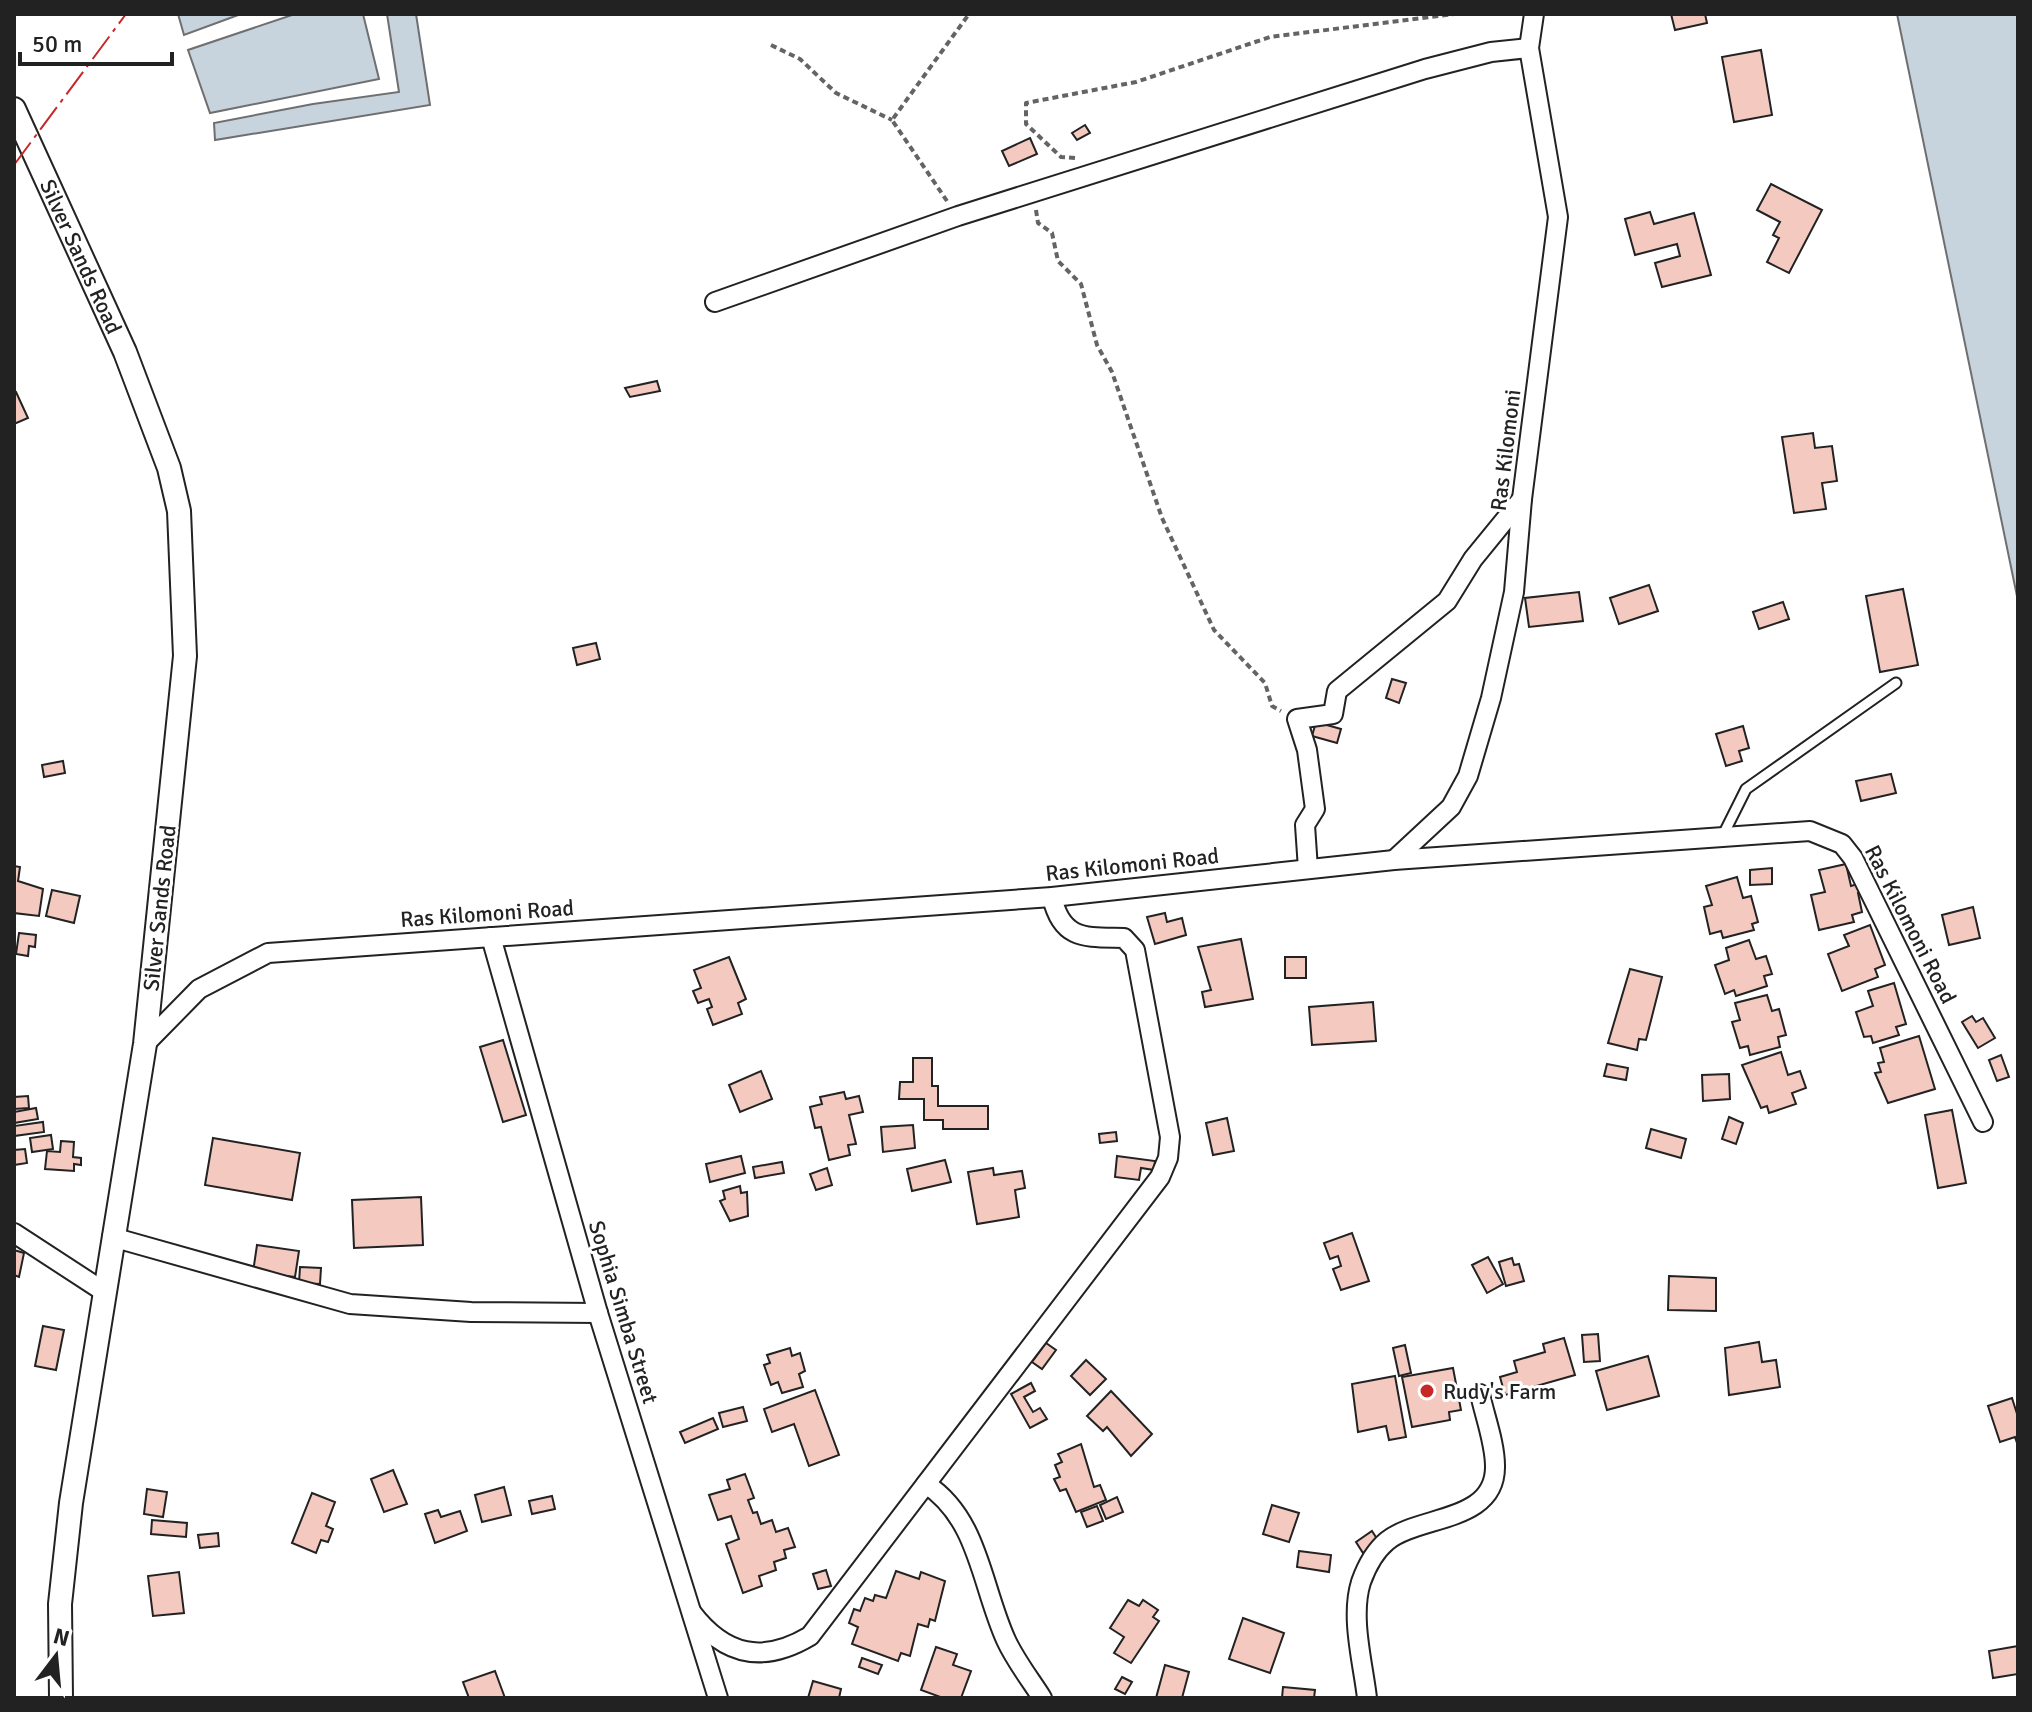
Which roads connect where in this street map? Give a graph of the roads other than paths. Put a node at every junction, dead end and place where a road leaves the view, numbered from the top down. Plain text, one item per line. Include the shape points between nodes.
1 (1534, 14) edge
2 (1529, 48) junction
3 (14, 109) edge
4 (715, 302) dead end
5 (1522, 499) junction
6 (1896, 683) dead end
7 (1722, 837) junction
8 (1394, 860) junction
9 (1308, 869) junction
10 (1052, 897) junction
11 (491, 937) junction
12 (145, 1044) junction
13 (1983, 1122) dead end
14 (14, 1233) edge
15 (112, 1237) junction
16 (103, 1291) junction
17 (598, 1313) junction
18 (1480, 1394) dead end
19 (926, 1484) junction
20 (692, 1613) junction
21 (61, 1698) edge
22 (718, 1698) edge
23 (1042, 1698) edge
24 (1367, 1698) edge

1 - 2 street, Ras Kilomoni
2 - 4 street via 1425,69 958,216
2 - 5 street, Ras Kilomoni via 1558,217
3 - 12 street, Silver Sands Road via 125,352 169,468 179,511 185,656
5 - 8 street, Ras Kilomoni via 1514,592 1479,748 1451,807
5 - 9 street via 1447,601 1337,691 1333,714 1297,719 1315,809 1305,825
6 - 7 lane via 1746,789
7 - 8 street, Ras Kilomoni Road
7 - 13 street, Ras Kilomoni Road via 1810,831 1842,844
8 - 9 street, Ras Kilomoni Road
9 - 10 street, Ras Kilomoni Road
10 - 11 street, Ras Kilomoni Road
10 - 19 street via 1069,930 1089,937 1124,938 1133,945 1170,1137 1168,1158 1160,1177
11 - 12 street, Ras Kilomoni Road via 268,953 199,989
11 - 17 street, Sophia Simba Street
12 - 15 street, Silver Sands Road
14 - 16 street
15 - 16 street, Silver Sands Road
15 - 17 street via 350,1304
16 - 21 street, Silver Sands Road via 60,1604
17 - 20 street, Sophia Simba Street
18 - 24 street via 1495,1464 1487,1493 1463,1510 1388,1540 1360,1584 1357,1609
19 - 20 street via 810,1636 791,1647 769,1653 735,1648 706,1632
19 - 23 street via 947,1497 962,1518 1007,1641
20 - 22 street, Sophia Simba Street

